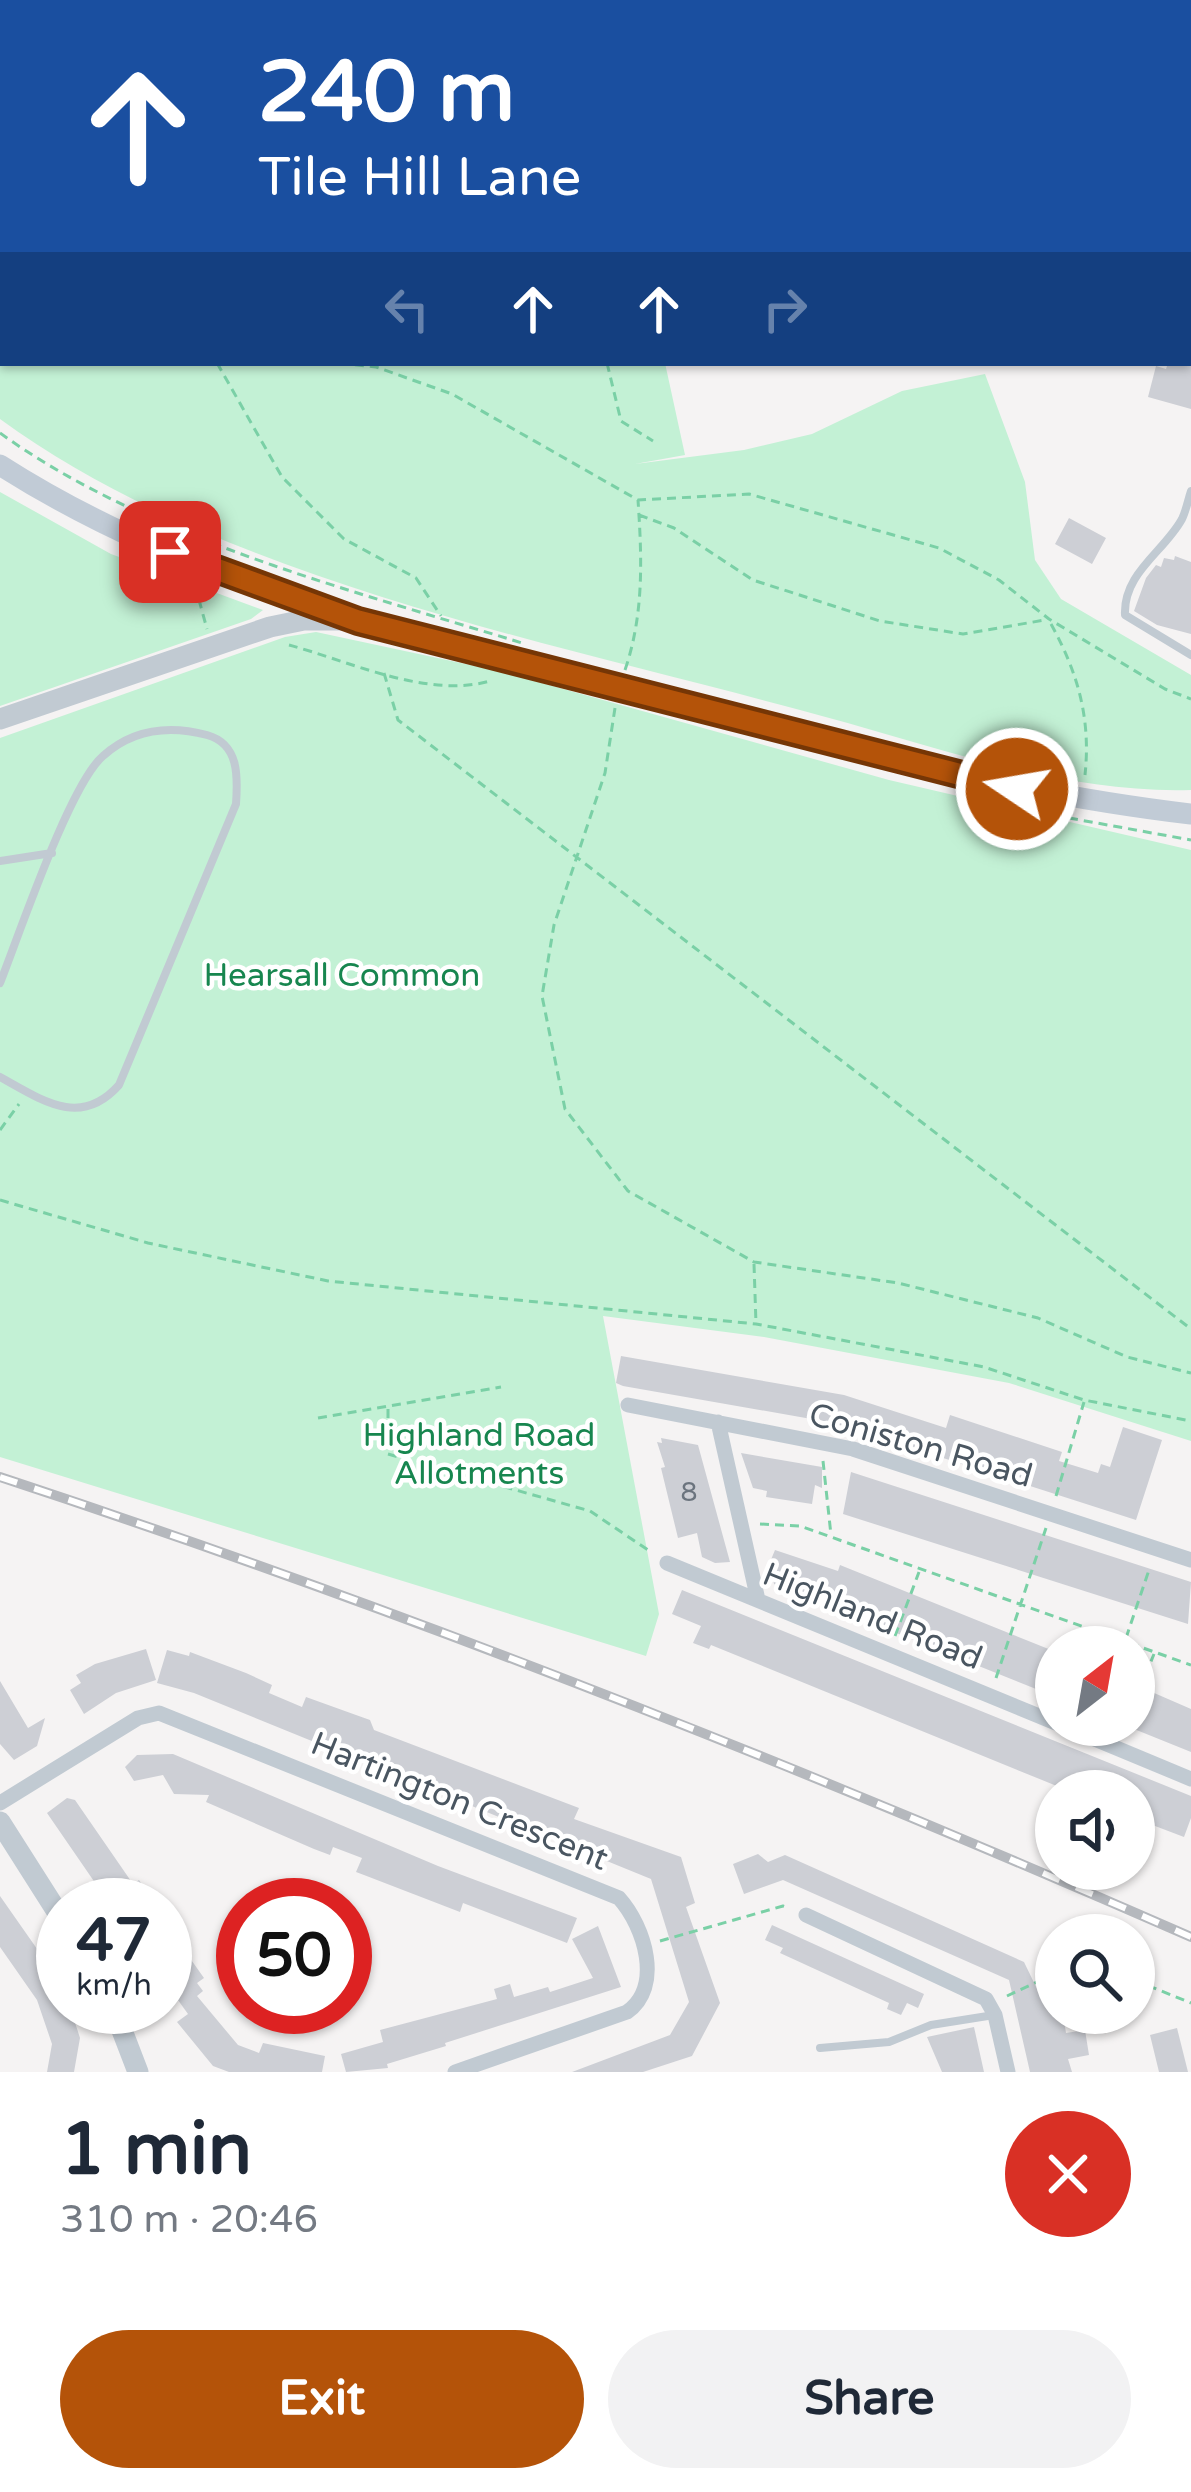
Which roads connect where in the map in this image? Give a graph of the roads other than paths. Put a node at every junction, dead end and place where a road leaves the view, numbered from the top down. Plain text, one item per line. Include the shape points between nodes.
1 (0, 465) edge
2 (1191, 491) edge
3 (358, 621) junction
4 (1191, 655) edge
5 (0, 719) edge
6 (1191, 814) edge
7 (53, 853) junction
8 (0, 861) edge
9 (0, 983) edge
10 (0, 1077) edge
11 (628, 1405) dead end
12 (718, 1422) junction
13 (1191, 1560) edge
14 (667, 1563) road end
15 (758, 1600) junction
16 (1035, 1714) edge
17 (1113, 1746) edge
18 (1191, 1778) edge
19 (0, 1803) edge
20 (0, 1822) edge
21 (36, 1879) edge
22 (806, 1915) road end
23 (992, 2010) junction
24 (123, 2034) edge
25 (820, 2048) dead end
26 (138, 2072) edge
27 (454, 2072) edge
28 (1008, 2072) edge

1 - 3 main road via 129,535
2 - 4 lane via 1183,518 1124,600 1125,615
3 - 5 street via 304,620
3 - 6 main road via 983,783
7 - 8 lane
7 - 9 lane
7 - 10 lane via 100,758 134,734 211,736 232,754 236,803 119,1085 103,1104 81,1111
11 - 12 street, Coniston Road
12 - 13 street, Coniston Road via 821,1443
12 - 15 street
14 - 15 street, Highland Road
15 - 16 street, Highland Road
17 - 18 street, Highland Road
19 - 27 street, Hartington Crescent via 159,1713 625,1904 649,1968 648,1986 627,2012
20 - 21 street
22 - 23 street via 980,1995
23 - 25 lane via 889,2042
23 - 28 street
24 - 26 street

